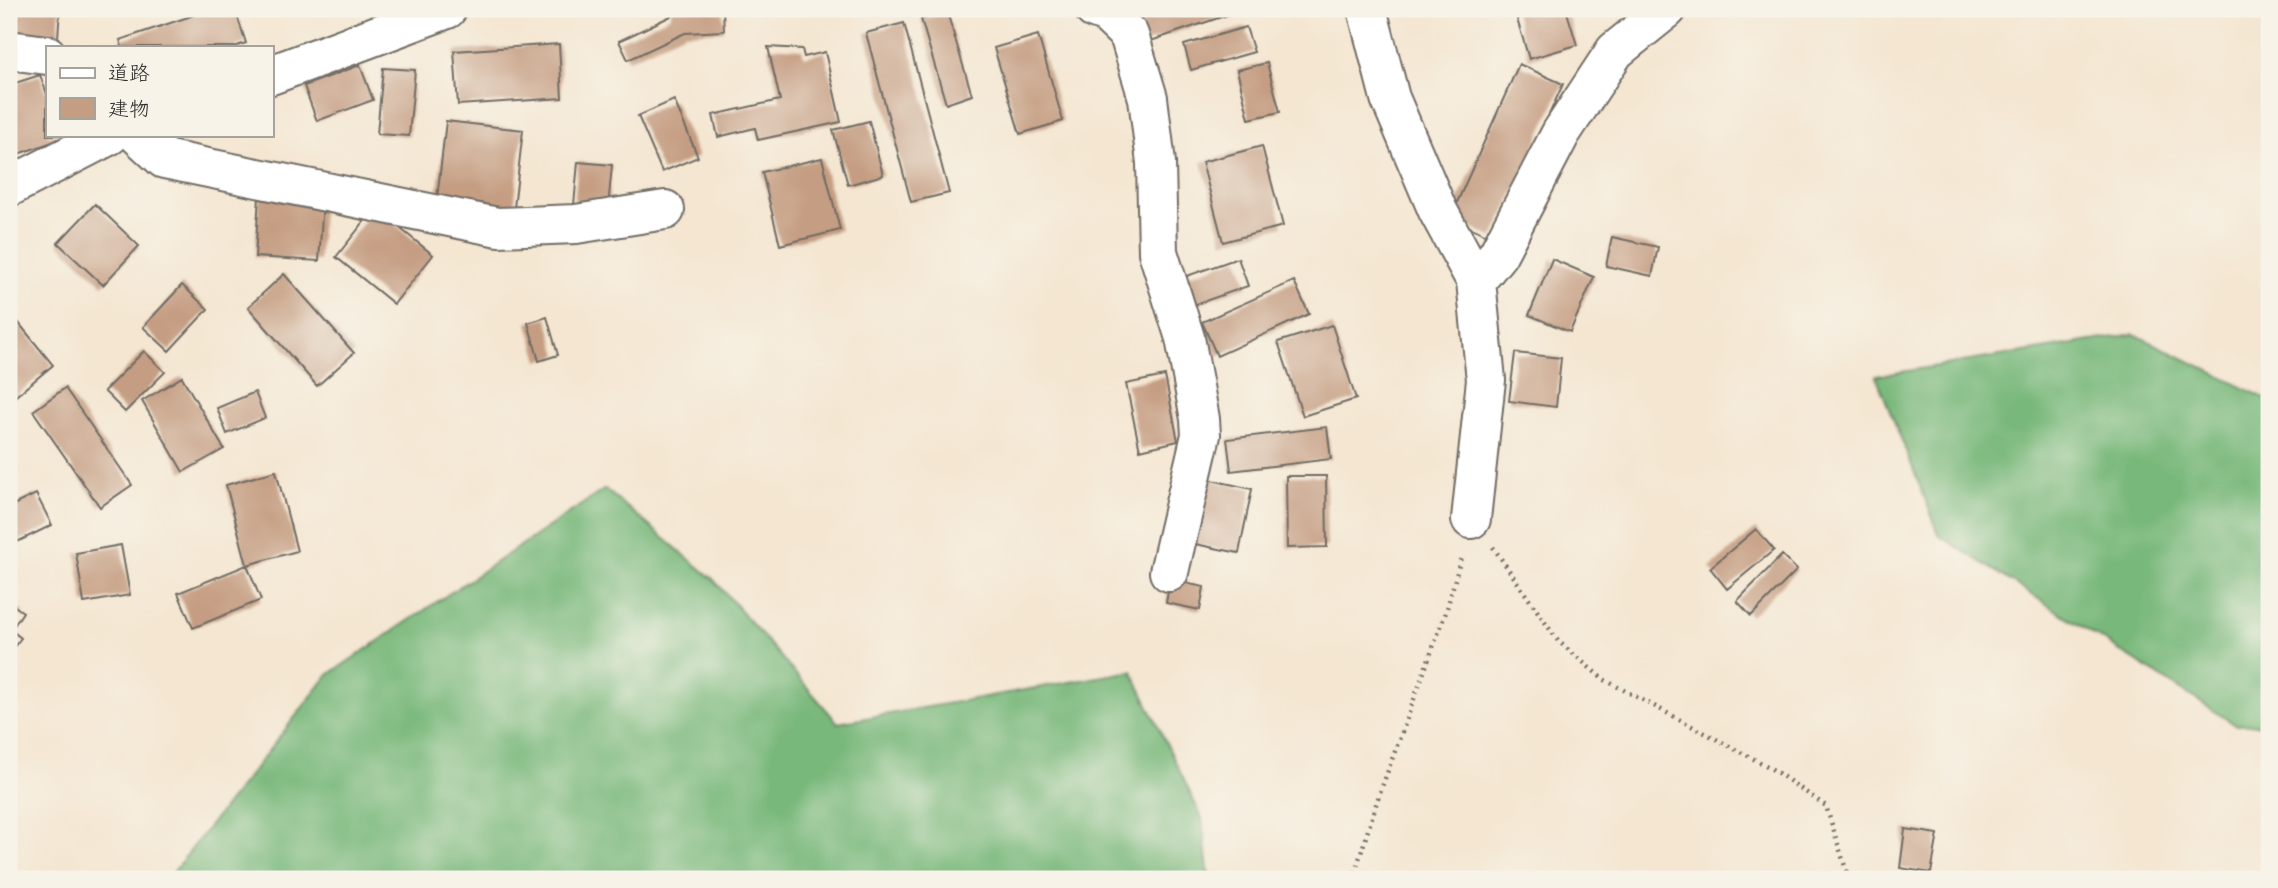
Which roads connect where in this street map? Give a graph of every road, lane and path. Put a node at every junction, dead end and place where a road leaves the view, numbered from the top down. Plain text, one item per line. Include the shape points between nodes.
1 (447, 9) edge
2 (1094, 9) edge
3 (1367, 9) edge
4 (1667, 9) edge
5 (9, 50) edge
6 (46, 55) edge
7 (273, 74) edge
8 (108, 136) edge
9 (139, 136) edge
10 (9, 187) edge
11 (665, 210) dead end
12 (1476, 281) junction
13 (1471, 519) junction
14 (1170, 572) dead end
15 (1353, 879) edge
16 (1849, 879) edge

1 - 7 street
2 - 14 street via 1107,13 1129,35 1148,98 1156,163 1158,252 1185,338 1200,418 1201,435
3 - 12 street via 1390,98 1438,211
4 - 12 street via 1615,51 1561,133 1498,254
5 - 6 street
8 - 10 street
9 - 11 street via 164,159 499,227 576,224
12 - 13 street via 1486,380
13 - 15 path via 1446,612
13 - 16 path via 1558,641 1603,679 1769,767 1826,806

